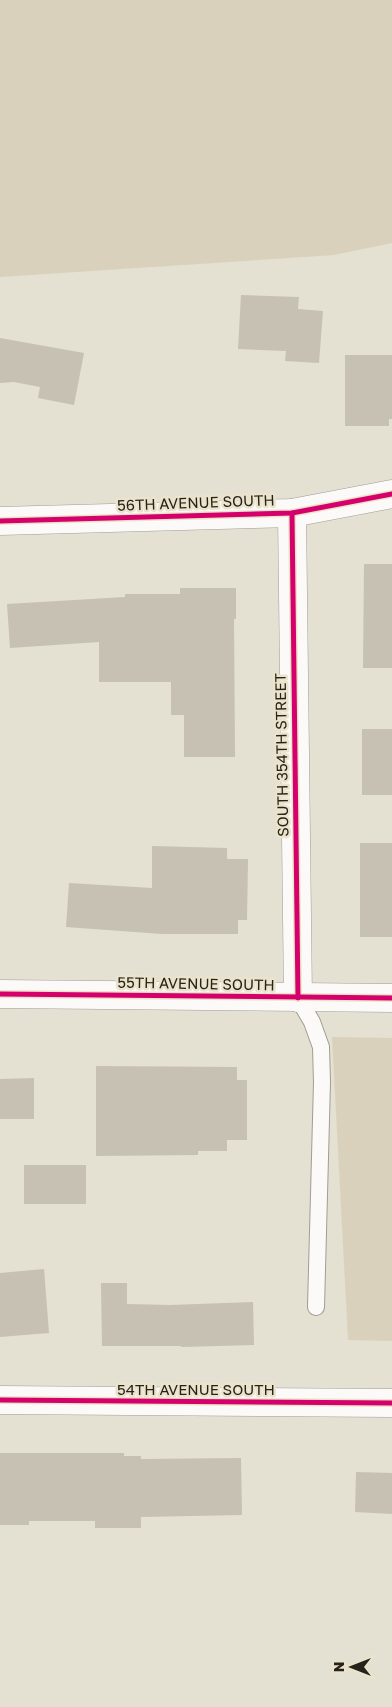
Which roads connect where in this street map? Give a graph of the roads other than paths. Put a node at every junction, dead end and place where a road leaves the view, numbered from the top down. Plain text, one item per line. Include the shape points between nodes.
1 (392, 494) edge
2 (292, 513) junction
3 (0, 521) edge
4 (0, 994) edge
5 (298, 998) junction
6 (392, 998) edge
7 (316, 1307) dead end
8 (0, 1400) edge
9 (392, 1403) edge

1 - 2 street, 56TH AVENUE SOUTH
2 - 3 street, 56TH AVENUE SOUTH
2 - 5 street, SOUTH 354TH STREET
4 - 5 street, 55TH AVENUE SOUTH
5 - 6 street, 55TH AVENUE SOUTH
5 - 7 lane via 312,1022 321,1048
8 - 9 street, 54TH AVENUE SOUTH

